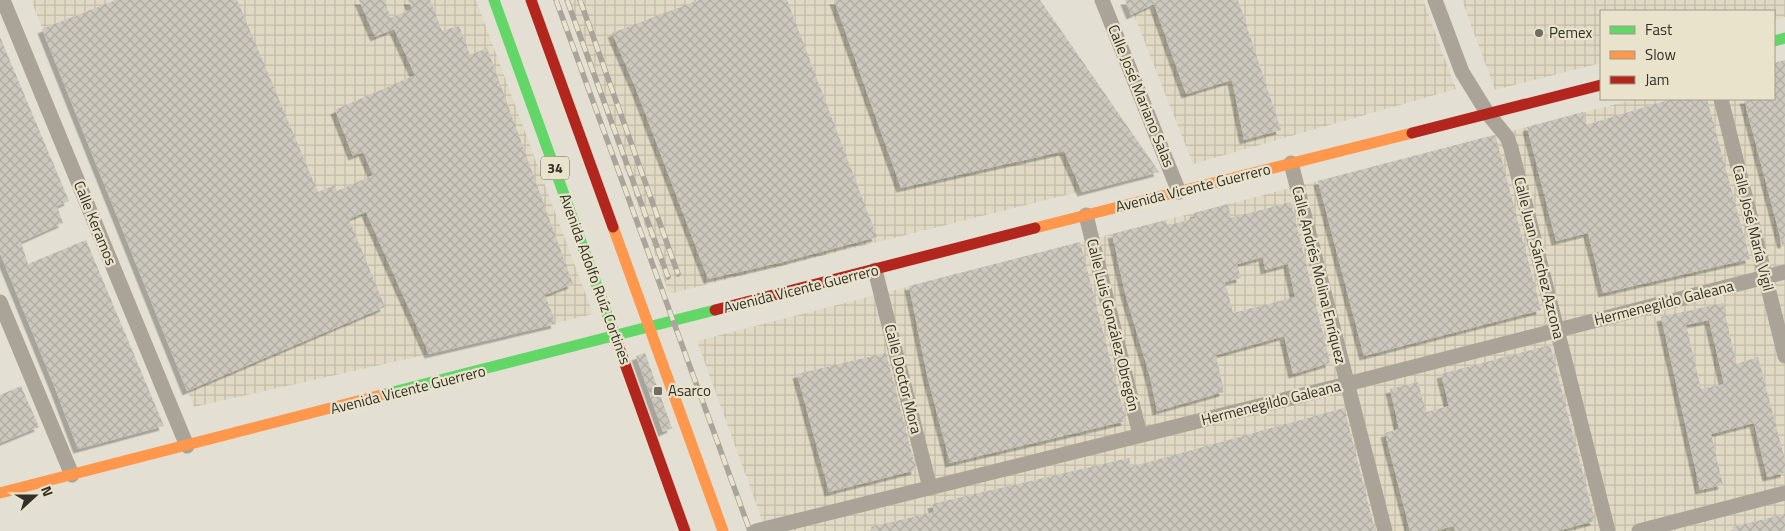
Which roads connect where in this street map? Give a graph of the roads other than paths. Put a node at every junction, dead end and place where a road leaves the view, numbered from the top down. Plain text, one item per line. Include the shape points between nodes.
1 (4, 0) edge
2 (494, 0) edge
3 (531, 0) edge
4 (1102, 0) edge
5 (1436, 0) edge
6 (1600, 85) edge
7 (1721, 100) edge
8 (1488, 114) junction
9 (1291, 163) junction
10 (1179, 192) junction
11 (1086, 215) junction
12 (875, 270) junction
13 (1785, 272) edge
14 (1765, 277) junction
15 (0, 302) edge
16 (650, 327) junction
17 (1557, 330) junction
18 (616, 336) junction
19 (1785, 356) edge
20 (1347, 384) junction
21 (1140, 435) junction
22 (187, 446) junction
23 (72, 475) junction
24 (930, 488) junction
25 (0, 493) edge
26 (1785, 493) edge
27 (686, 531) edge
28 (723, 531) edge
29 (756, 531) edge
30 (1385, 531) edge
31 (1608, 531) edge
32 (1638, 531) edge

1 - 22 street, Calle Keramos
2 - 18 main road, Avenida Adolfo Ruíz Cortines / 34
3 - 16 main road, 34
4 - 10 street, Calle José Mariano Salas
5 - 8 street, Calle Juan Sánchez Azcona via 1462,72
6 - 8 main road, Avenida Vicente Guerrero
7 - 14 street, Calle José María Vigil
8 - 9 main road, Avenida Vicente Guerrero
8 - 17 street, Calle Juan Sánchez Azcona via 1512,148
9 - 10 main road, Avenida Vicente Guerrero
9 - 20 street, Calle Andrés Molina Enríquez
10 - 11 main road, Avenida Vicente Guerrero
11 - 12 main road, Avenida Vicente Guerrero
11 - 21 street, Calle Luis González Obregón
12 - 16 main road, Avenida Vicente Guerrero
12 - 24 street, Calle Doctor Mora
13 - 14 street, Hermenegildo Galeana
14 - 17 street, Hermenegildo Galeana
14 - 19 street, Calle José María Vigil
15 - 23 street
16 - 18 main road, Avenida Vicente Guerrero
16 - 28 main road, 34
17 - 20 street, Hermenegildo Galeana
17 - 31 street, Calle Juan Sánchez Azcona
18 - 22 main road, Avenida Vicente Guerrero
18 - 27 main road, Avenida Adolfo Ruíz Cortines / 34
20 - 21 street, Hermenegildo Galeana
20 - 30 street, Calle Andrés Molina Enríquez
21 - 24 street, Hermenegildo Galeana
22 - 23 main road, Avenida Vicente Guerrero
23 - 25 main road, Avenida Vicente Guerrero
24 - 29 street, Hermenegildo Galeana
26 - 32 street

